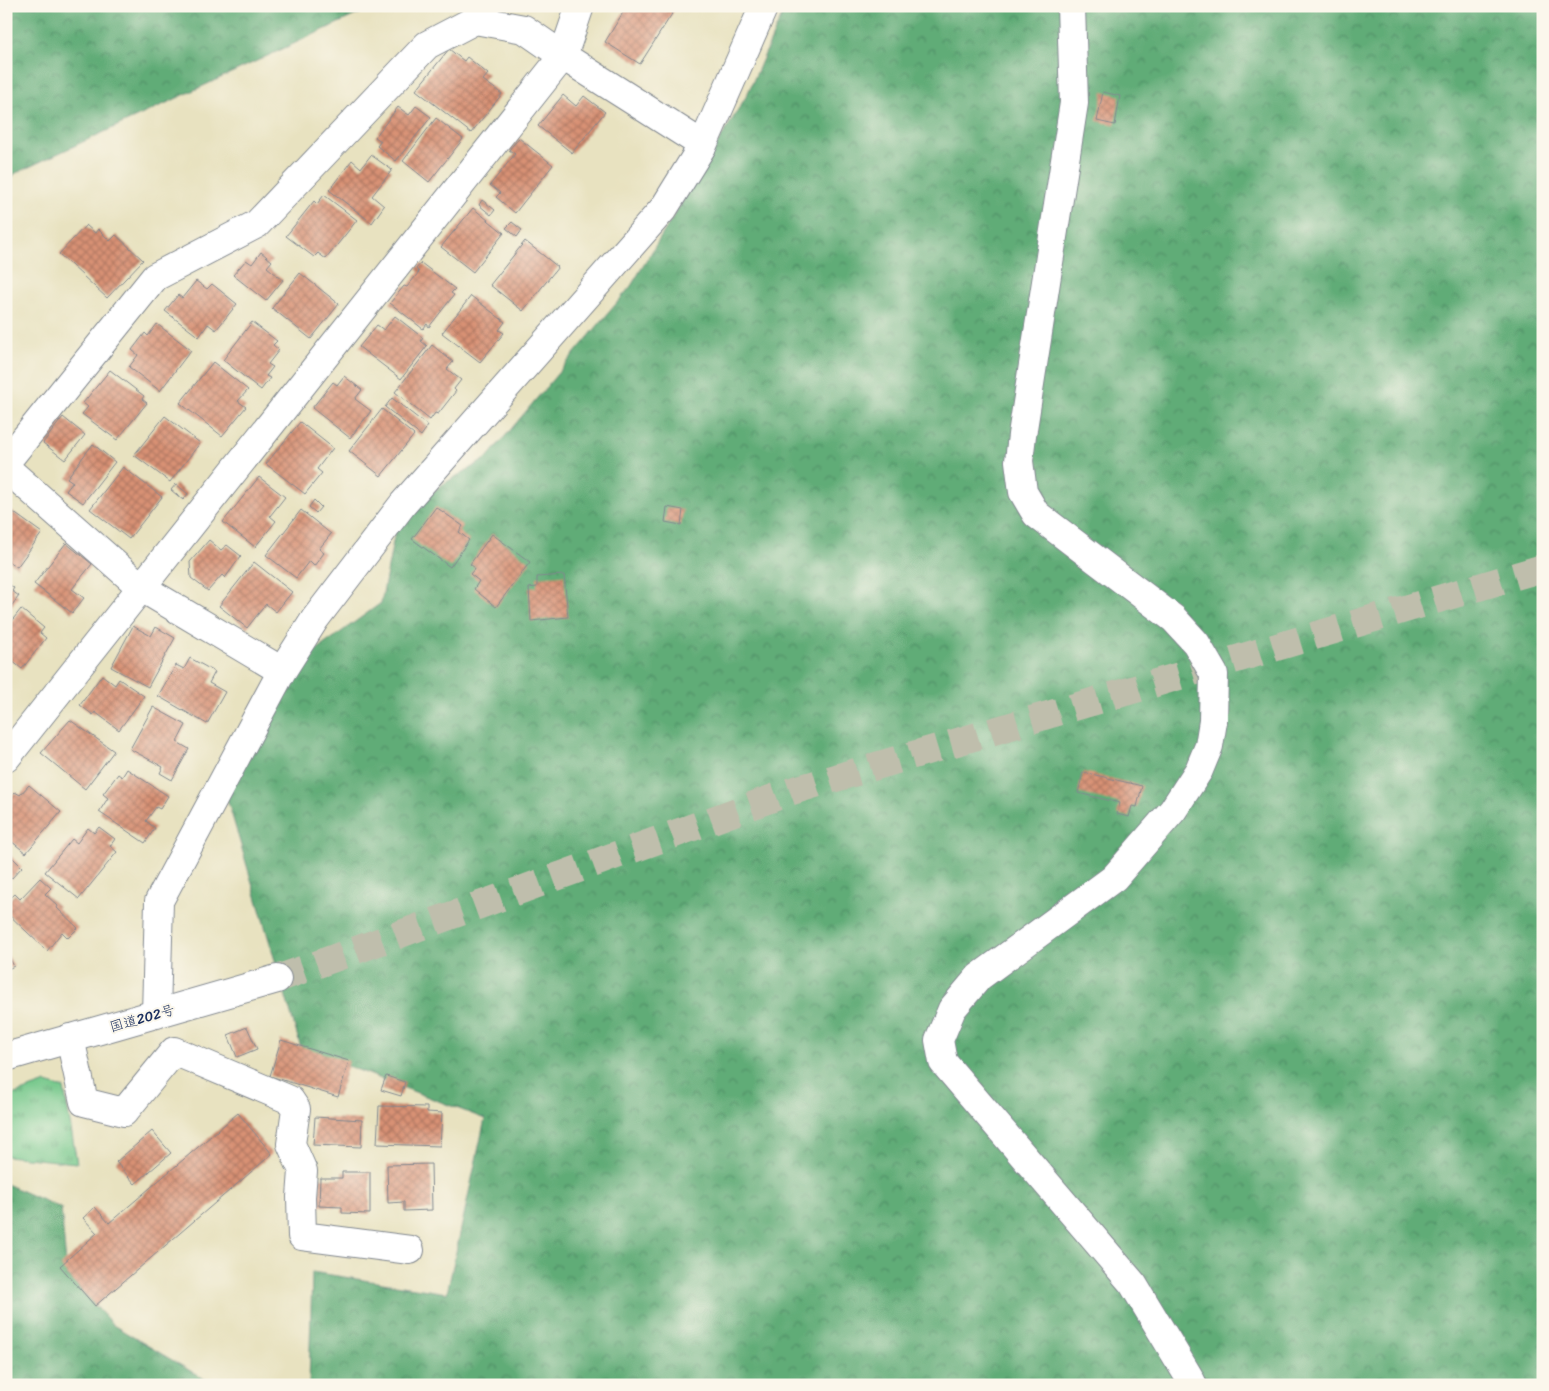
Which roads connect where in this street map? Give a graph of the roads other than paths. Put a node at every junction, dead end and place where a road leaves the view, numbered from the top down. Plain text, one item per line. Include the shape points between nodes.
1 (580, 6) edge
2 (764, 6) edge
3 (1071, 6) edge
4 (563, 56) junction
5 (703, 145) junction
6 (6, 462) edge
7 (6, 468) edge
8 (142, 588) junction
9 (282, 671) junction
10 (6, 758) edge
11 (277, 979) tunnel mouth
12 (156, 1014) junction
13 (70, 1038) junction
14 (6, 1056) edge
15 (410, 1250) dead end
16 (1193, 1385) edge

1 - 4 main road
2 - 5 main road
3 - 16 main road via 1074,102 1019,461 1023,492 1036,514 1174,619 1196,643 1214,674 1213,721 1209,746 1199,770 1173,810 1114,878 980,977 952,1009 940,1040 943,1062 1133,1284
4 - 5 main road
4 - 6 main road via 524,29 475,20 427,44 257,224 155,277
4 - 8 main road
5 - 9 main road via 664,208 403,504 315,619
7 - 8 main road
8 - 9 main road
8 - 10 main road
9 - 12 main road via 160,901
11 - 12 main road, 国道202号
12 - 13 main road, 国道202号
13 - 14 main road, 国道202号
13 - 15 main road via 84,1102 124,1112 174,1051 290,1100 296,1109 291,1144 303,1171 300,1197 302,1236

